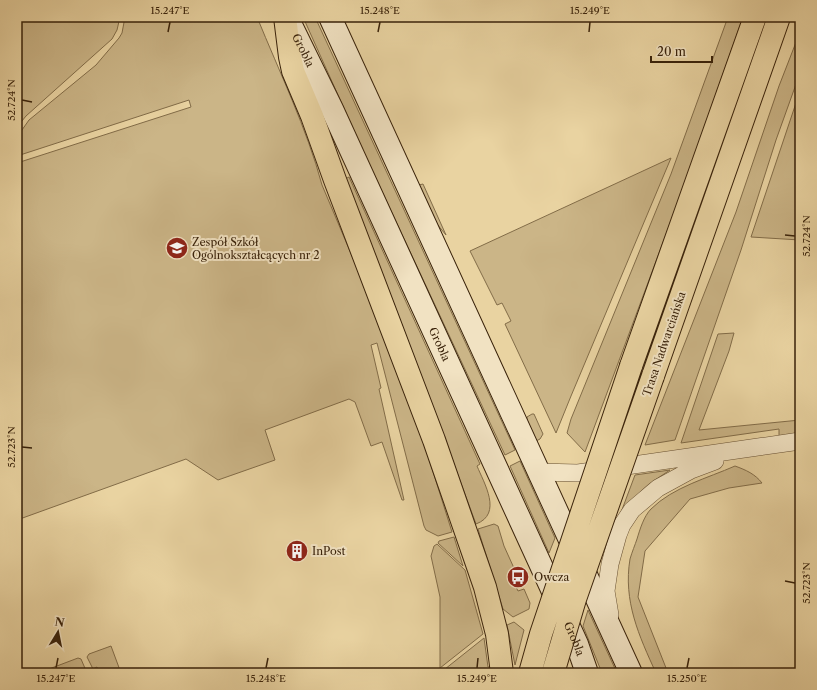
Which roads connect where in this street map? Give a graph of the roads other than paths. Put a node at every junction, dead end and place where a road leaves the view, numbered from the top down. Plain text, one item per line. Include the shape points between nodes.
1 (286, 17) edge
2 (330, 17) edge
3 (754, 17) edge
4 (779, 17) edge
5 (800, 441) edge
6 (747, 449) junction
7 (538, 472) junction
8 (613, 633) junction
9 (502, 669) edge
10 (530, 673) edge
11 (553, 673) edge
12 (587, 673) edge
13 (631, 673) edge

1 - 9 main road via 293,71 434,440 485,587 497,634
1 - 12 main road, Grobla via 332,109 577,644
2 - 7 main road
3 - 10 main road, bridge via 631,366
4 - 11 main road, Trasa Nadwarciańska, bridge via 575,599
5 - 6 street
6 - 7 street via 578,473
6 - 8 street via 690,470 658,488 632,510 618,535 609,571 606,591
7 - 8 main road
8 - 13 main road

